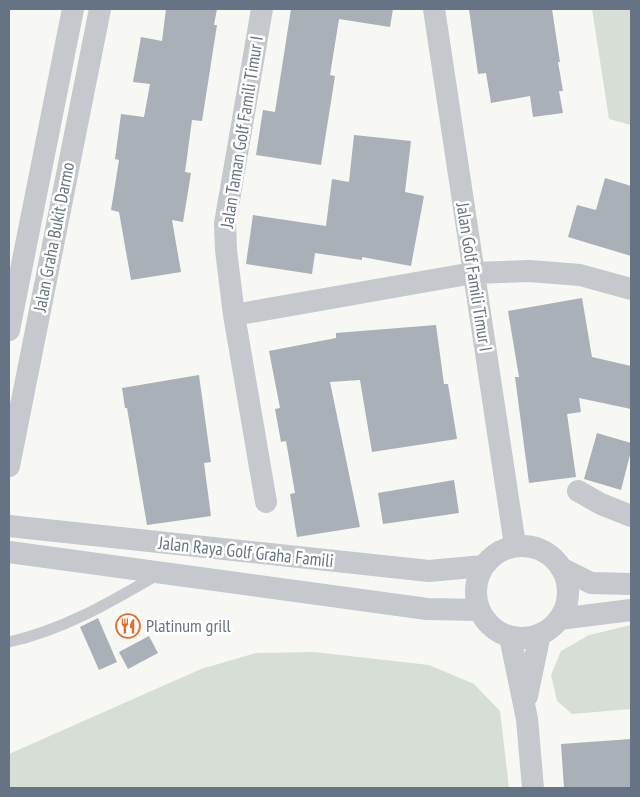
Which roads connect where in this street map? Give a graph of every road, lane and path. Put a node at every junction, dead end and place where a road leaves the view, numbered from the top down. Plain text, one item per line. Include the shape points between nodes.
1 (73, 9) edge
2 (100, 9) edge
3 (262, 9) edge
4 (434, 9) edge
5 (473, 273) junction
6 (631, 289) edge
7 (234, 314) junction
8 (9, 330) edge
9 (9, 466) edge
10 (578, 491) dead end
11 (266, 502) dead end
12 (631, 516) edge
13 (9, 526) edge
14 (515, 546) junction
15 (9, 552) edge
16 (483, 566) junction
17 (561, 568) junction
18 (161, 572) junction
19 (631, 584) edge
20 (479, 610) junction
21 (631, 610) edge
22 (558, 619) junction
23 (540, 634) junction
24 (510, 637) junction
25 (9, 642) edge
26 (525, 707) junction
27 (533, 788) edge

1 - 8 street, Jalan Graha Bukit Darmo
2 - 9 street, Jalan Graha Bukit Darmo
3 - 7 street, Jalan Taman Golf Famili Timur I via 225,223
4 - 5 street, Jalan Golf Famili Timur I
5 - 6 street via 529,271 580,275
5 - 7 street
5 - 14 street, Jalan Golf Famili Timur I
7 - 11 street, Jalan Taman Golf Famili Timur I
10 - 12 street
13 - 16 street, Jalan Raya Golf Graha Famili via 428,571
14 - 16 street via 502,549
14 - 17 street via 542,550
15 - 18 street, Jalan Raya Golf Graha Famili
16 - 20 street via 476,587
17 - 19 street via 592,583
17 - 22 street via 568,594
18 - 20 street, Jalan Raya Golf Graha Famili via 427,609
18 - 25 lane via 95,612
20 - 24 street via 488,623
21 - 22 street
22 - 23 street
23 - 24 street via 528,638
23 - 26 street
24 - 26 street
26 - 27 street

